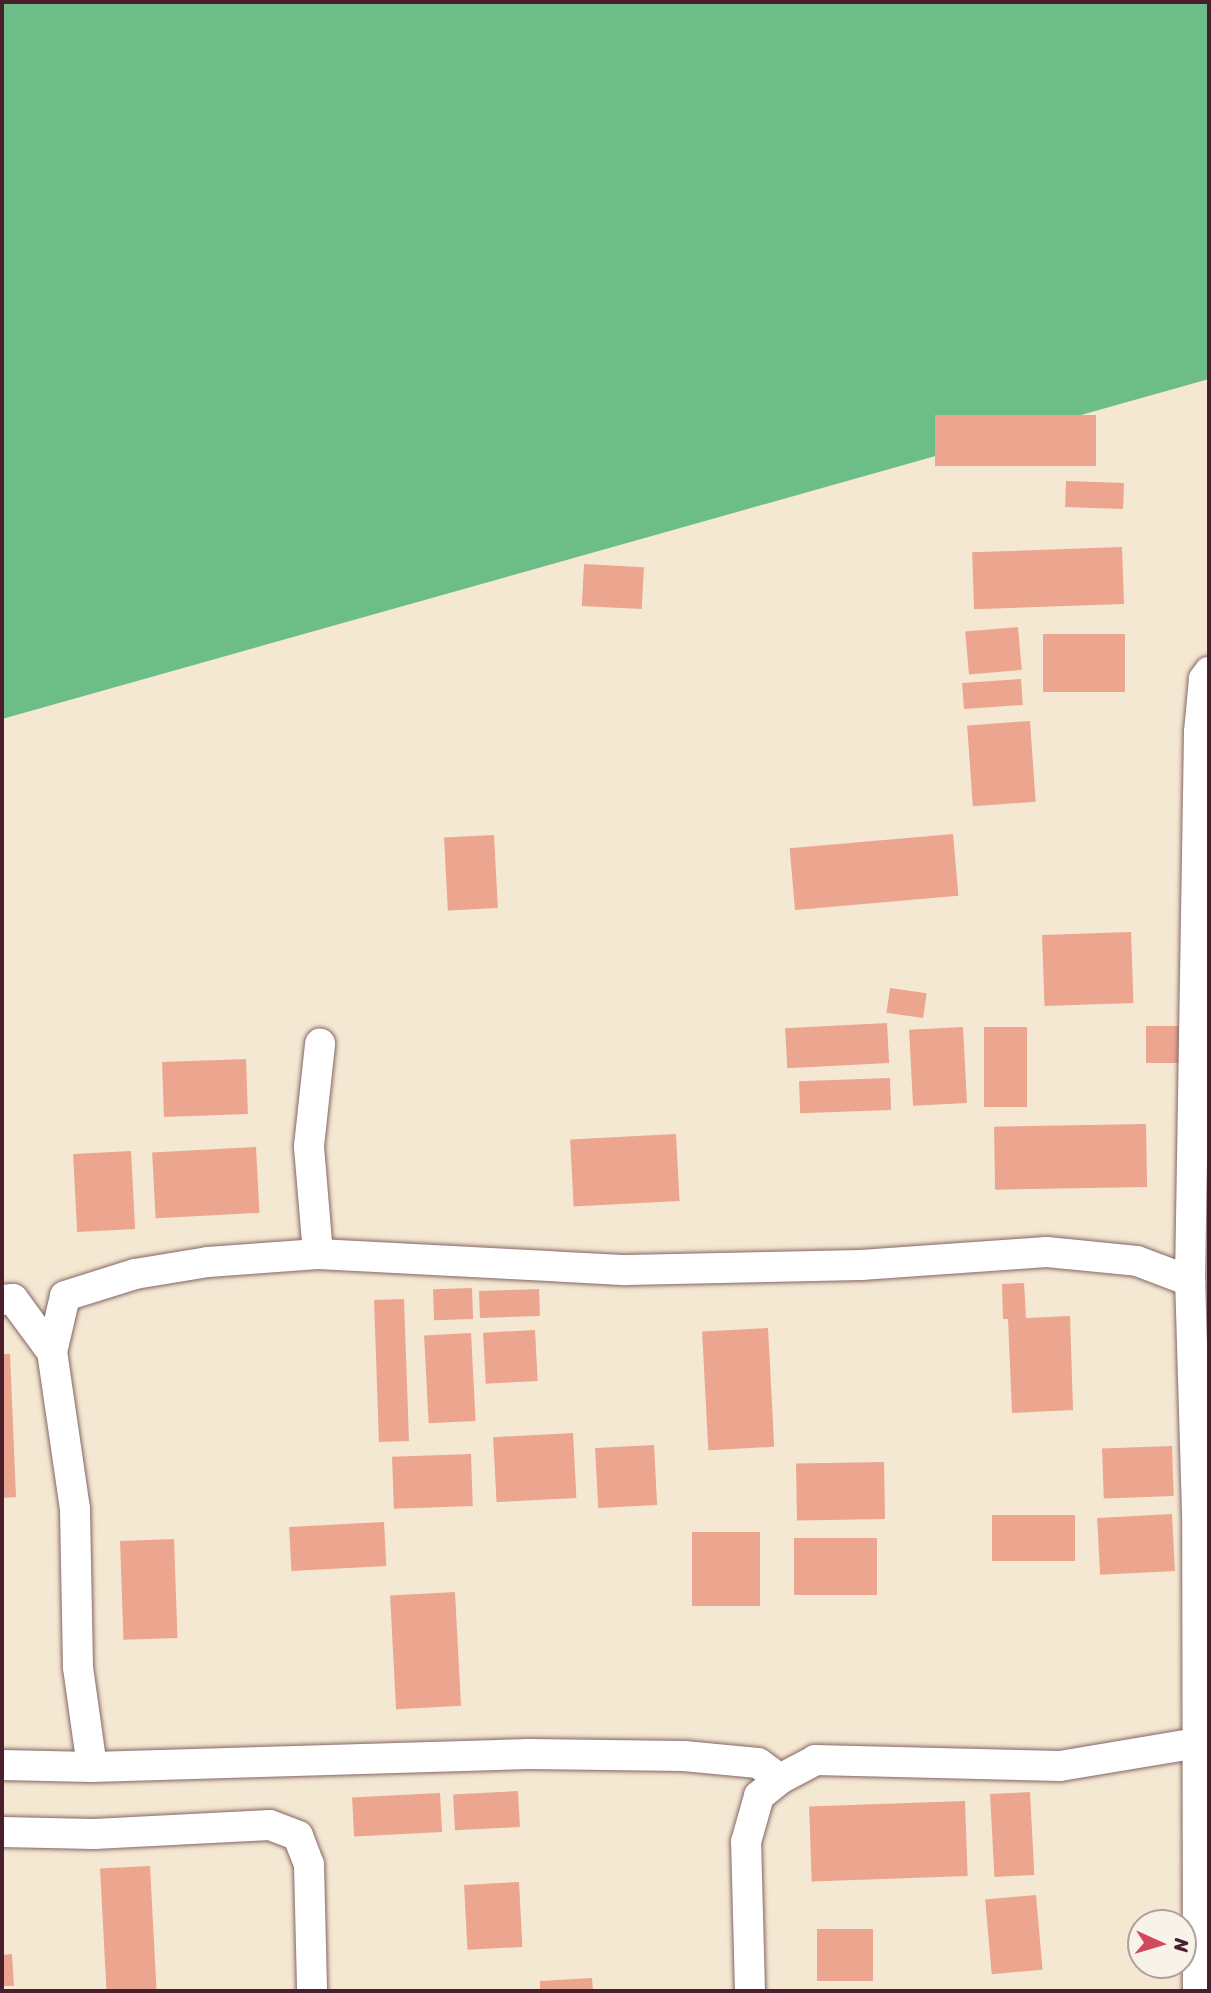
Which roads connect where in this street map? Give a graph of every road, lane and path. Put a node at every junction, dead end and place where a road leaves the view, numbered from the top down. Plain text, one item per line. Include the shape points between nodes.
1 (1209, 672) edge
2 (320, 1044) dead end
3 (1202, 1112) edge
4 (318, 1254) junction
5 (1190, 1281) junction
6 (65, 1296) junction
7 (8, 1300) edge
8 (51, 1352) junction
9 (1198, 1743) junction
10 (2, 1765) edge
11 (92, 1767) junction
12 (780, 1779) junction
13 (2, 1832) edge
14 (312, 1991) edge
15 (750, 1991) edge
16 (1198, 1991) edge

1 - 3 street via 1204,679 1199,732
2 - 4 street via 309,1146
3 - 5 street
4 - 5 street via 627,1270 861,1265 1047,1252 1137,1261
4 - 6 street via 159,1270
5 - 9 street
6 - 7 street
6 - 8 street
7 - 8 street
8 - 11 street via 75,1509 78,1667
9 - 12 street via 1059,1766 815,1760
9 - 16 street
10 - 11 street
11 - 12 street via 528,1754 684,1756 758,1763
12 - 15 street via 759,1796 746,1842
13 - 14 street via 94,1834 270,1825 298,1836 310,1865

